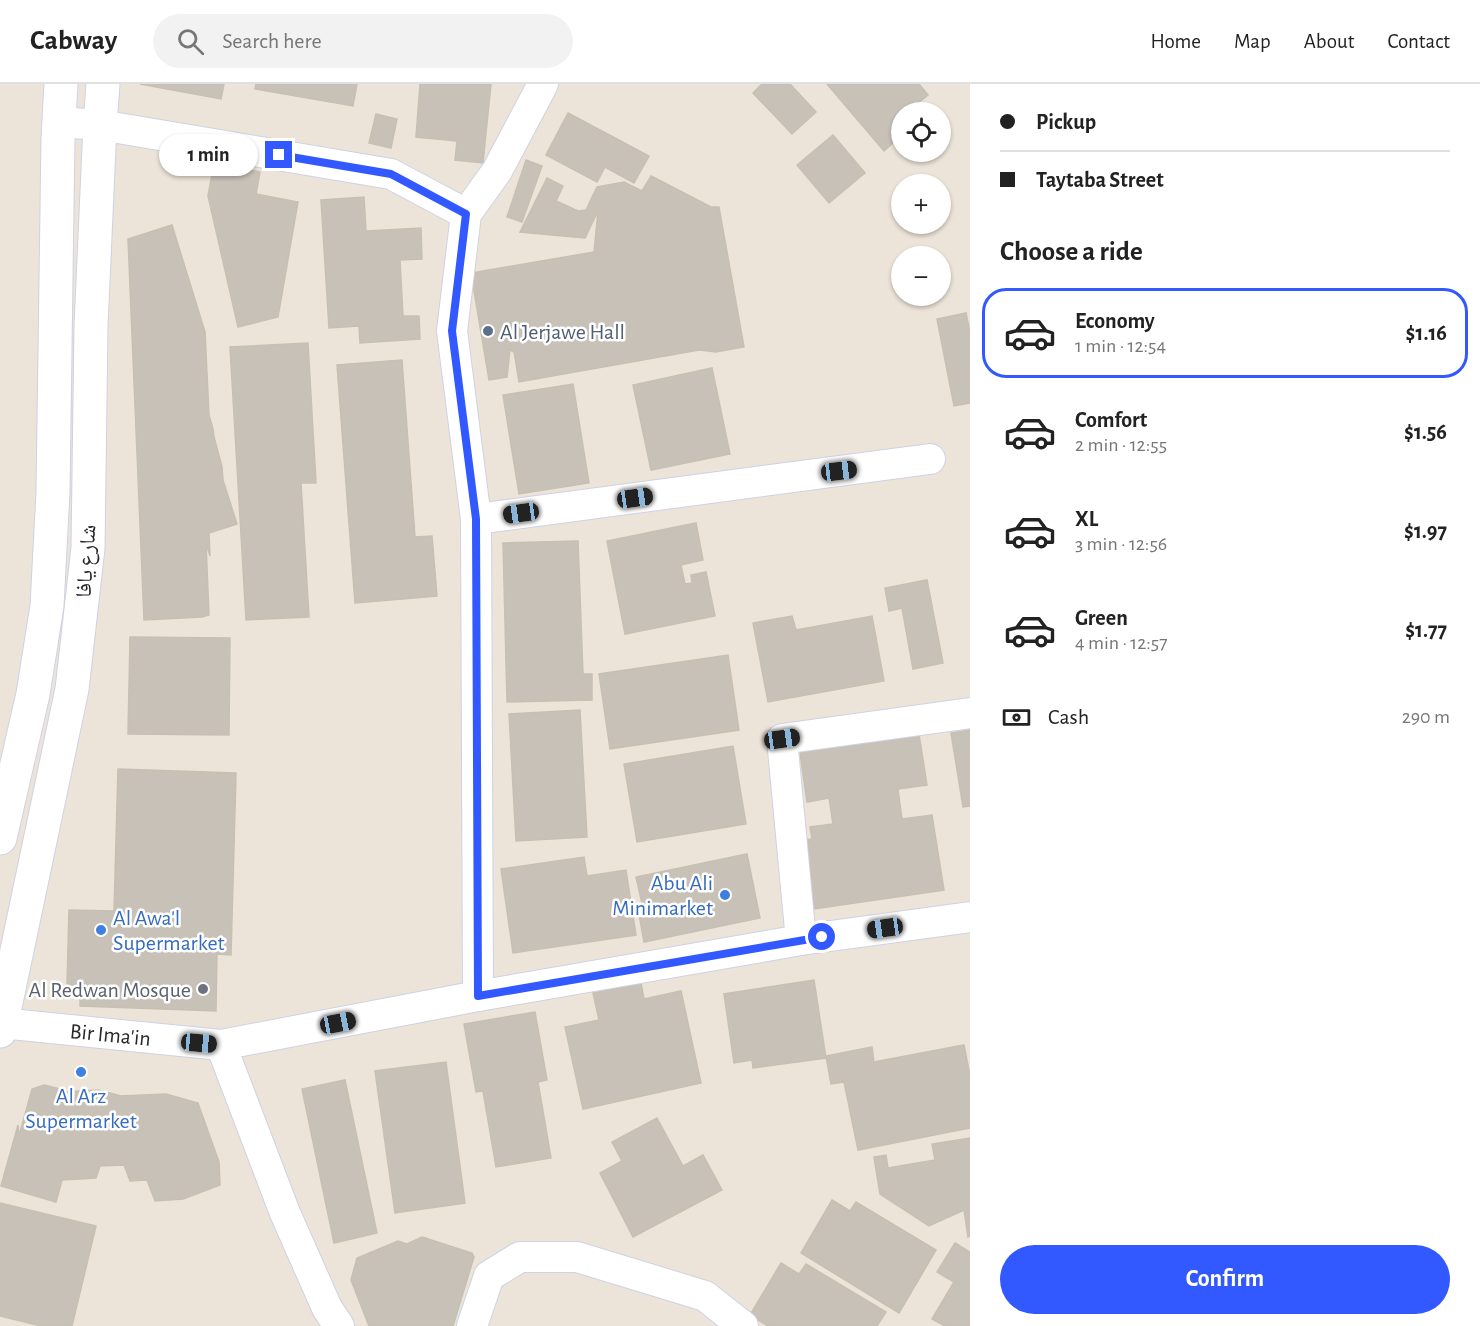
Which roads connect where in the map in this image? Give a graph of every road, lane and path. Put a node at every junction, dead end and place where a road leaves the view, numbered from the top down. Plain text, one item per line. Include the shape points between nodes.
1 (61, 84) edge
2 (103, 84) edge
3 (543, 84) edge
4 (58, 122) junction
5 (99, 125) junction
6 (466, 214) junction
7 (930, 459) dead end
8 (476, 519) junction
9 (970, 713) edge
10 (0, 838) edge
11 (970, 916) edge
12 (801, 940) junction
13 (478, 996) junction
14 (1, 1025) edge
15 (221, 1045) junction
16 (339, 1326) edge
17 (472, 1326) edge
18 (743, 1326) edge

1 - 4 main road, شارع يافا
2 - 5 main road, شارع يافا
3 - 6 street via 497,171
4 - 5 street
4 - 10 main road, شارع يافا via 53,492 47,606 33,694
5 - 6 street via 391,174
5 - 14 main road, شارع يافا via 88,548 72,689
6 - 8 street via 452,331
7 - 8 street
8 - 13 street
9 - 12 street via 782,739
11 - 12 street, Bir Ima'in
12 - 13 street, Bir Ima'in
13 - 15 street, Bir Ima'in
14 - 15 street, Bir Ima'in
15 - 16 street via 285,1214
17 - 18 street via 489,1276 520,1257 577,1257 705,1296

